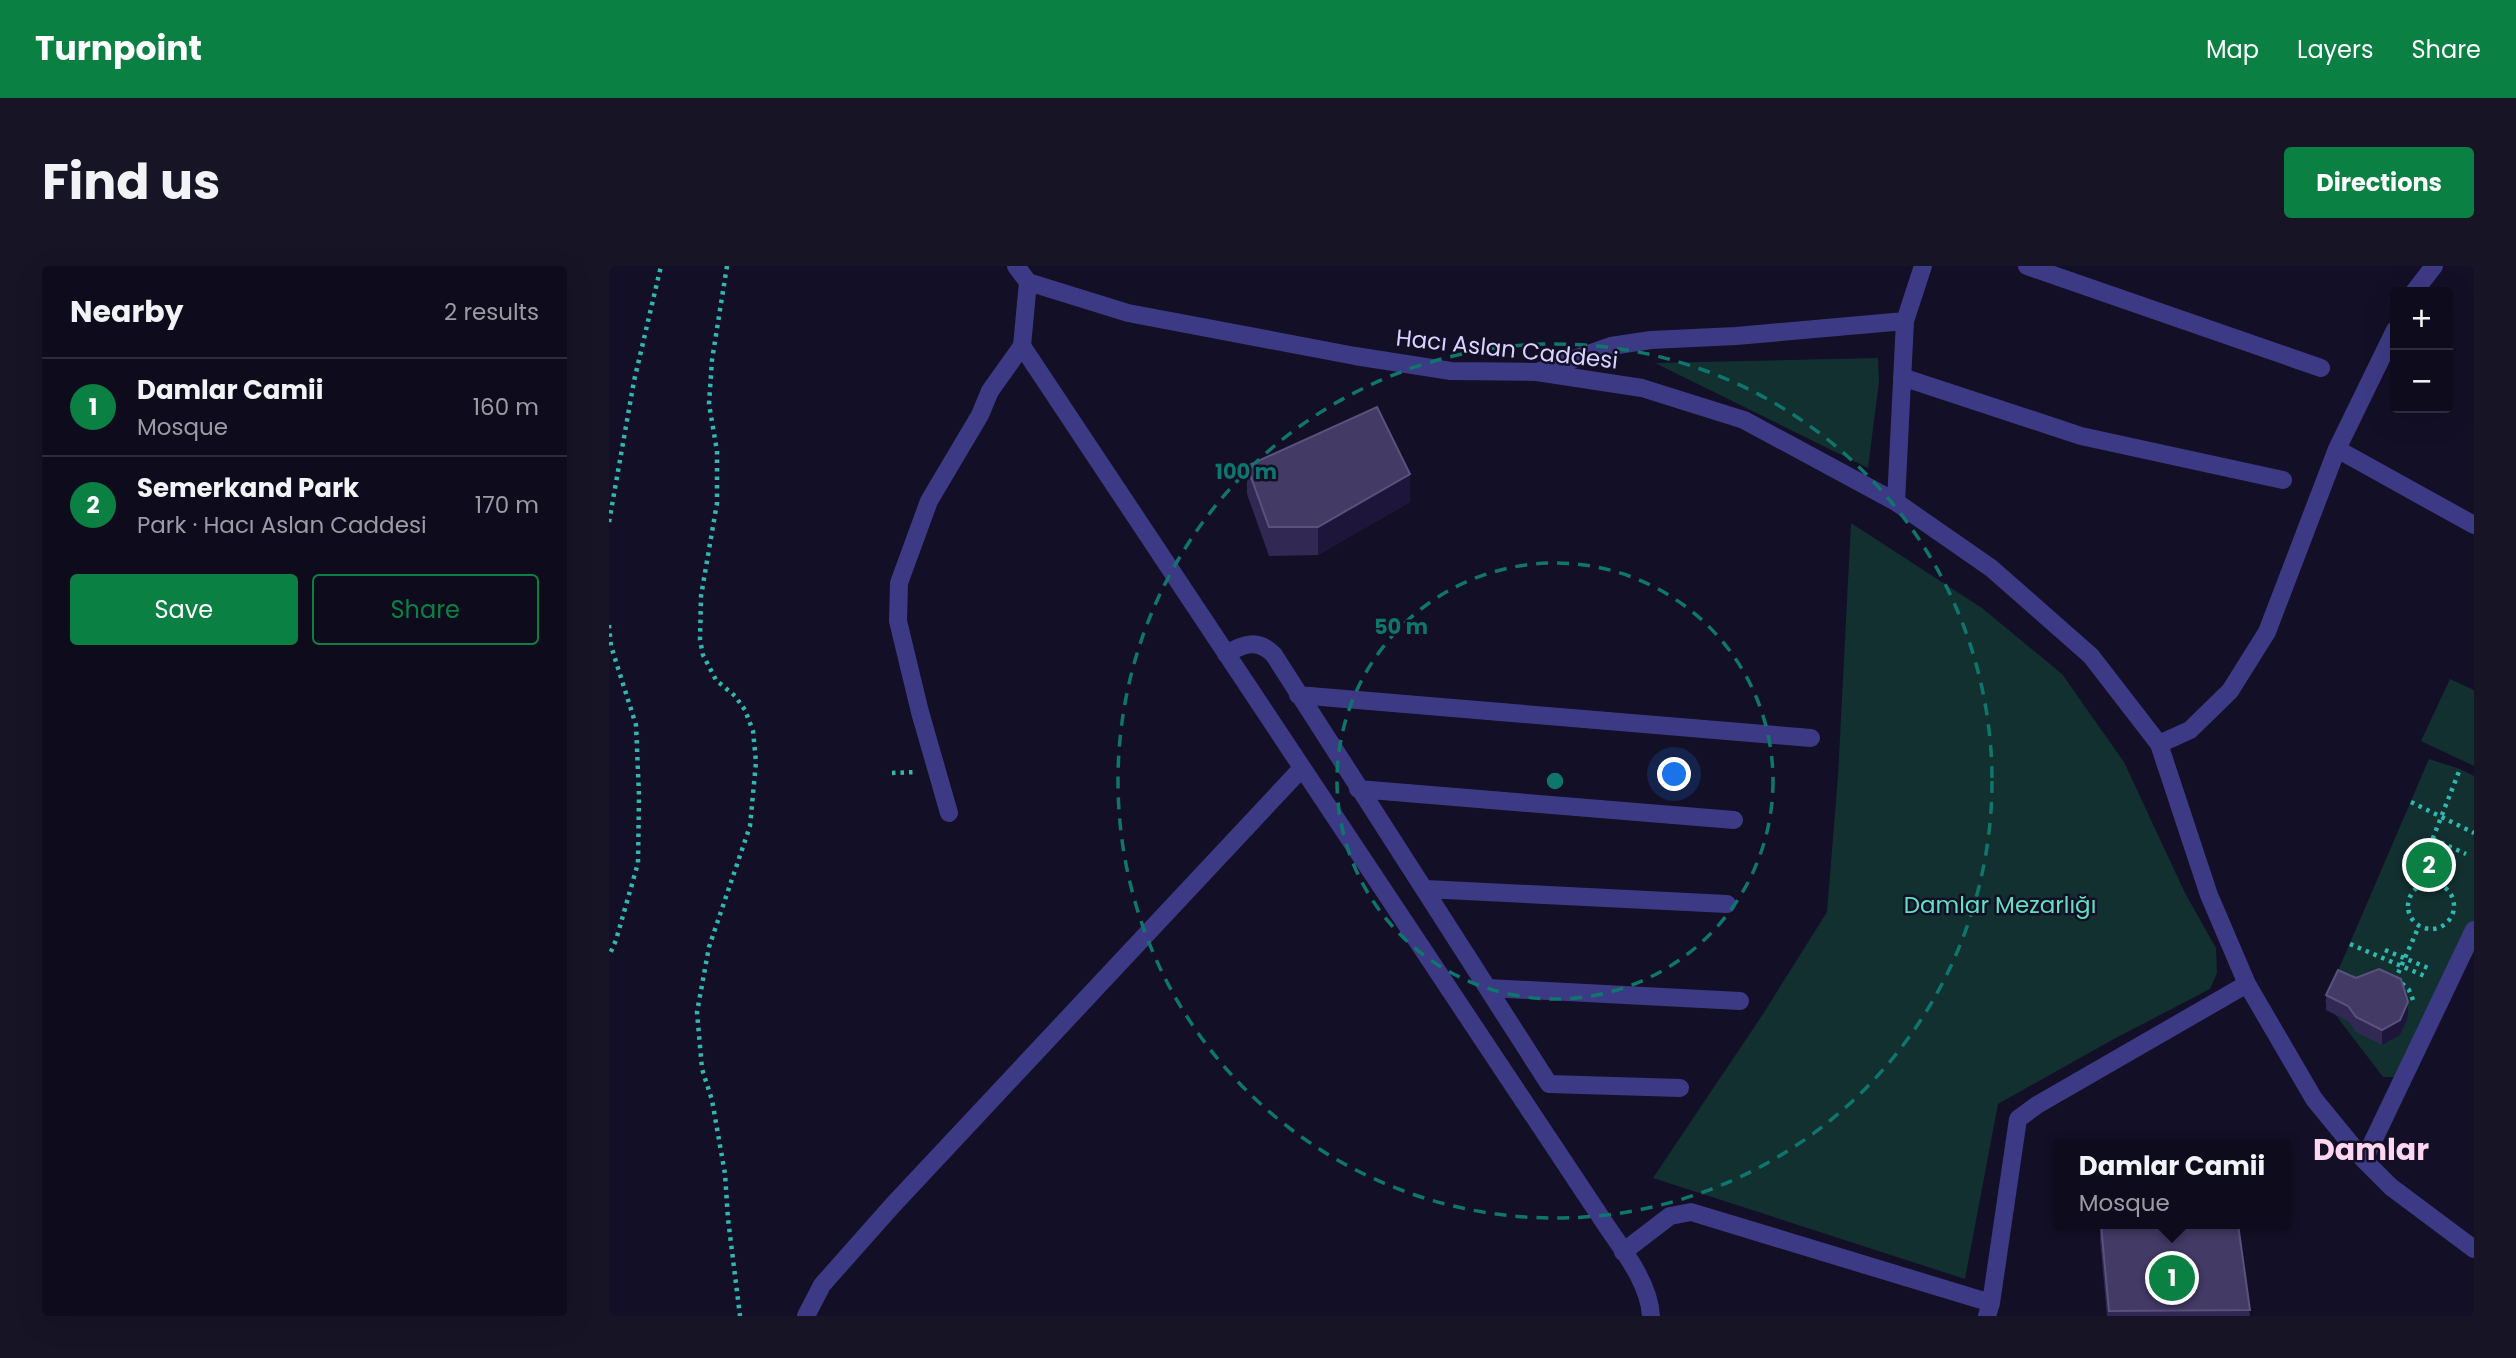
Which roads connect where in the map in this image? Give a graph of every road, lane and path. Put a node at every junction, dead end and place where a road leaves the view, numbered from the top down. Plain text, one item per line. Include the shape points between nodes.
1 (661, 266) edge
2 (727, 266) edge
3 (1016, 266) edge
4 (1923, 266) edge
5 (2027, 266) edge
6 (2434, 266) edge
7 (1028, 282) junction
8 (2418, 287) edge
9 (1905, 321) junction
10 (2390, 340) edge
11 (1022, 346) junction
12 (2321, 368) dead end
13 (1537, 372) junction
14 (1902, 377) junction
15 (2337, 449) junction
16 (2283, 481) dead end
17 (1896, 502) junction
18 (609, 522) edge
19 (2474, 525) edge
20 (609, 625) edge
21 (1226, 654) junction
22 (1298, 695) junction
23 (1811, 738) dead end
24 (2159, 744) junction
25 (1303, 768) junction
26 (2460, 769) dead end
27 (1358, 789) junction
28 (2411, 802) dead end
29 (950, 813) dead end
30 (2442, 816) junction
31 (1734, 820) dead end
32 (2474, 833) edge
33 (2433, 839) junction
34 (2466, 854) dead end
35 (2419, 887) junction
36 (1426, 889) junction
37 (1727, 904) dead end
38 (2419, 926) junction
39 (2474, 930) edge
40 (2350, 944) dead end
41 (2385, 950) dead end
42 (609, 956) edge
43 (2406, 958) junction
44 (2402, 967) junction
45 (2428, 968) dead end
46 (2247, 984) junction
47 (2447, 986) junction
48 (1488, 988) junction
49 (1740, 1000) dead end
50 (2422, 1035) junction
51 (1680, 1088) dead end
52 (2364, 1160) junction
53 (2474, 1249) edge
54 (1623, 1252) junction
55 (1989, 1309) edge
56 (740, 1316) edge
57 (806, 1316) edge
58 (1651, 1316) edge

1 - 18 path via 634,381
2 - 56 path via 712,360 709,404 717,451 717,503 701,596 700,639 716,680 745,710 756,762 750,826 709,947 697,1012 702,1069 725,1174
3 - 7 street
4 - 9 street
5 - 12 street
6 - 8 street
7 - 11 street
7 - 13 street, Hacı Aslan Caddesi via 1128,313 1355,356 1451,371
9 - 13 street via 1651,340 1611,346
9 - 14 street
10 - 15 street
11 - 21 street
11 - 29 street via 990,391 929,501 899,583 898,621
13 - 17 street, Hacı Aslan Caddesi via 1642,388 1744,421
14 - 16 street via 2081,436
14 - 17 street
15 - 19 street
15 - 24 street via 2267,632 2230,691 2190,730
17 - 24 street, Hacı Aslan Caddesi via 1991,568 2091,656
20 - 42 path via 636,726 639,796 638,863
21 - 22 street via 1253,643 1269,650
21 - 25 street
22 - 23 street
22 - 27 street
24 - 46 street, Hacı Aslan Caddesi via 2209,895
25 - 54 street
25 - 57 street via 892,1206 822,1285
26 - 30 path
27 - 31 street
27 - 36 street
28 - 30 path
30 - 32 path
30 - 33 path
33 - 34 path
33 - 35 path via 2418,876
35 - 38 path via 2408,906
35 - 38 path via 2441,886 2454,904 2447,924 2433,929
36 - 37 street
36 - 48 street
38 - 43 path
39 - 47 street
40 - 44 path
41 - 43 path
43 - 44 path
43 - 45 path
44 - 47 path
44 - 50 path via 2396,978 2409,990 2415,1009 2410,1028
46 - 52 street, Hacı Aslan Caddesi via 2314,1099
46 - 55 street via 2018,1119
47 - 50 street
48 - 49 street
48 - 51 street via 1549,1084
50 - 52 street
52 - 53 street, Hacı Aslan Caddesi via 2391,1187
54 - 55 street via 1670,1216 1691,1212
54 - 58 street via 1650,1301

